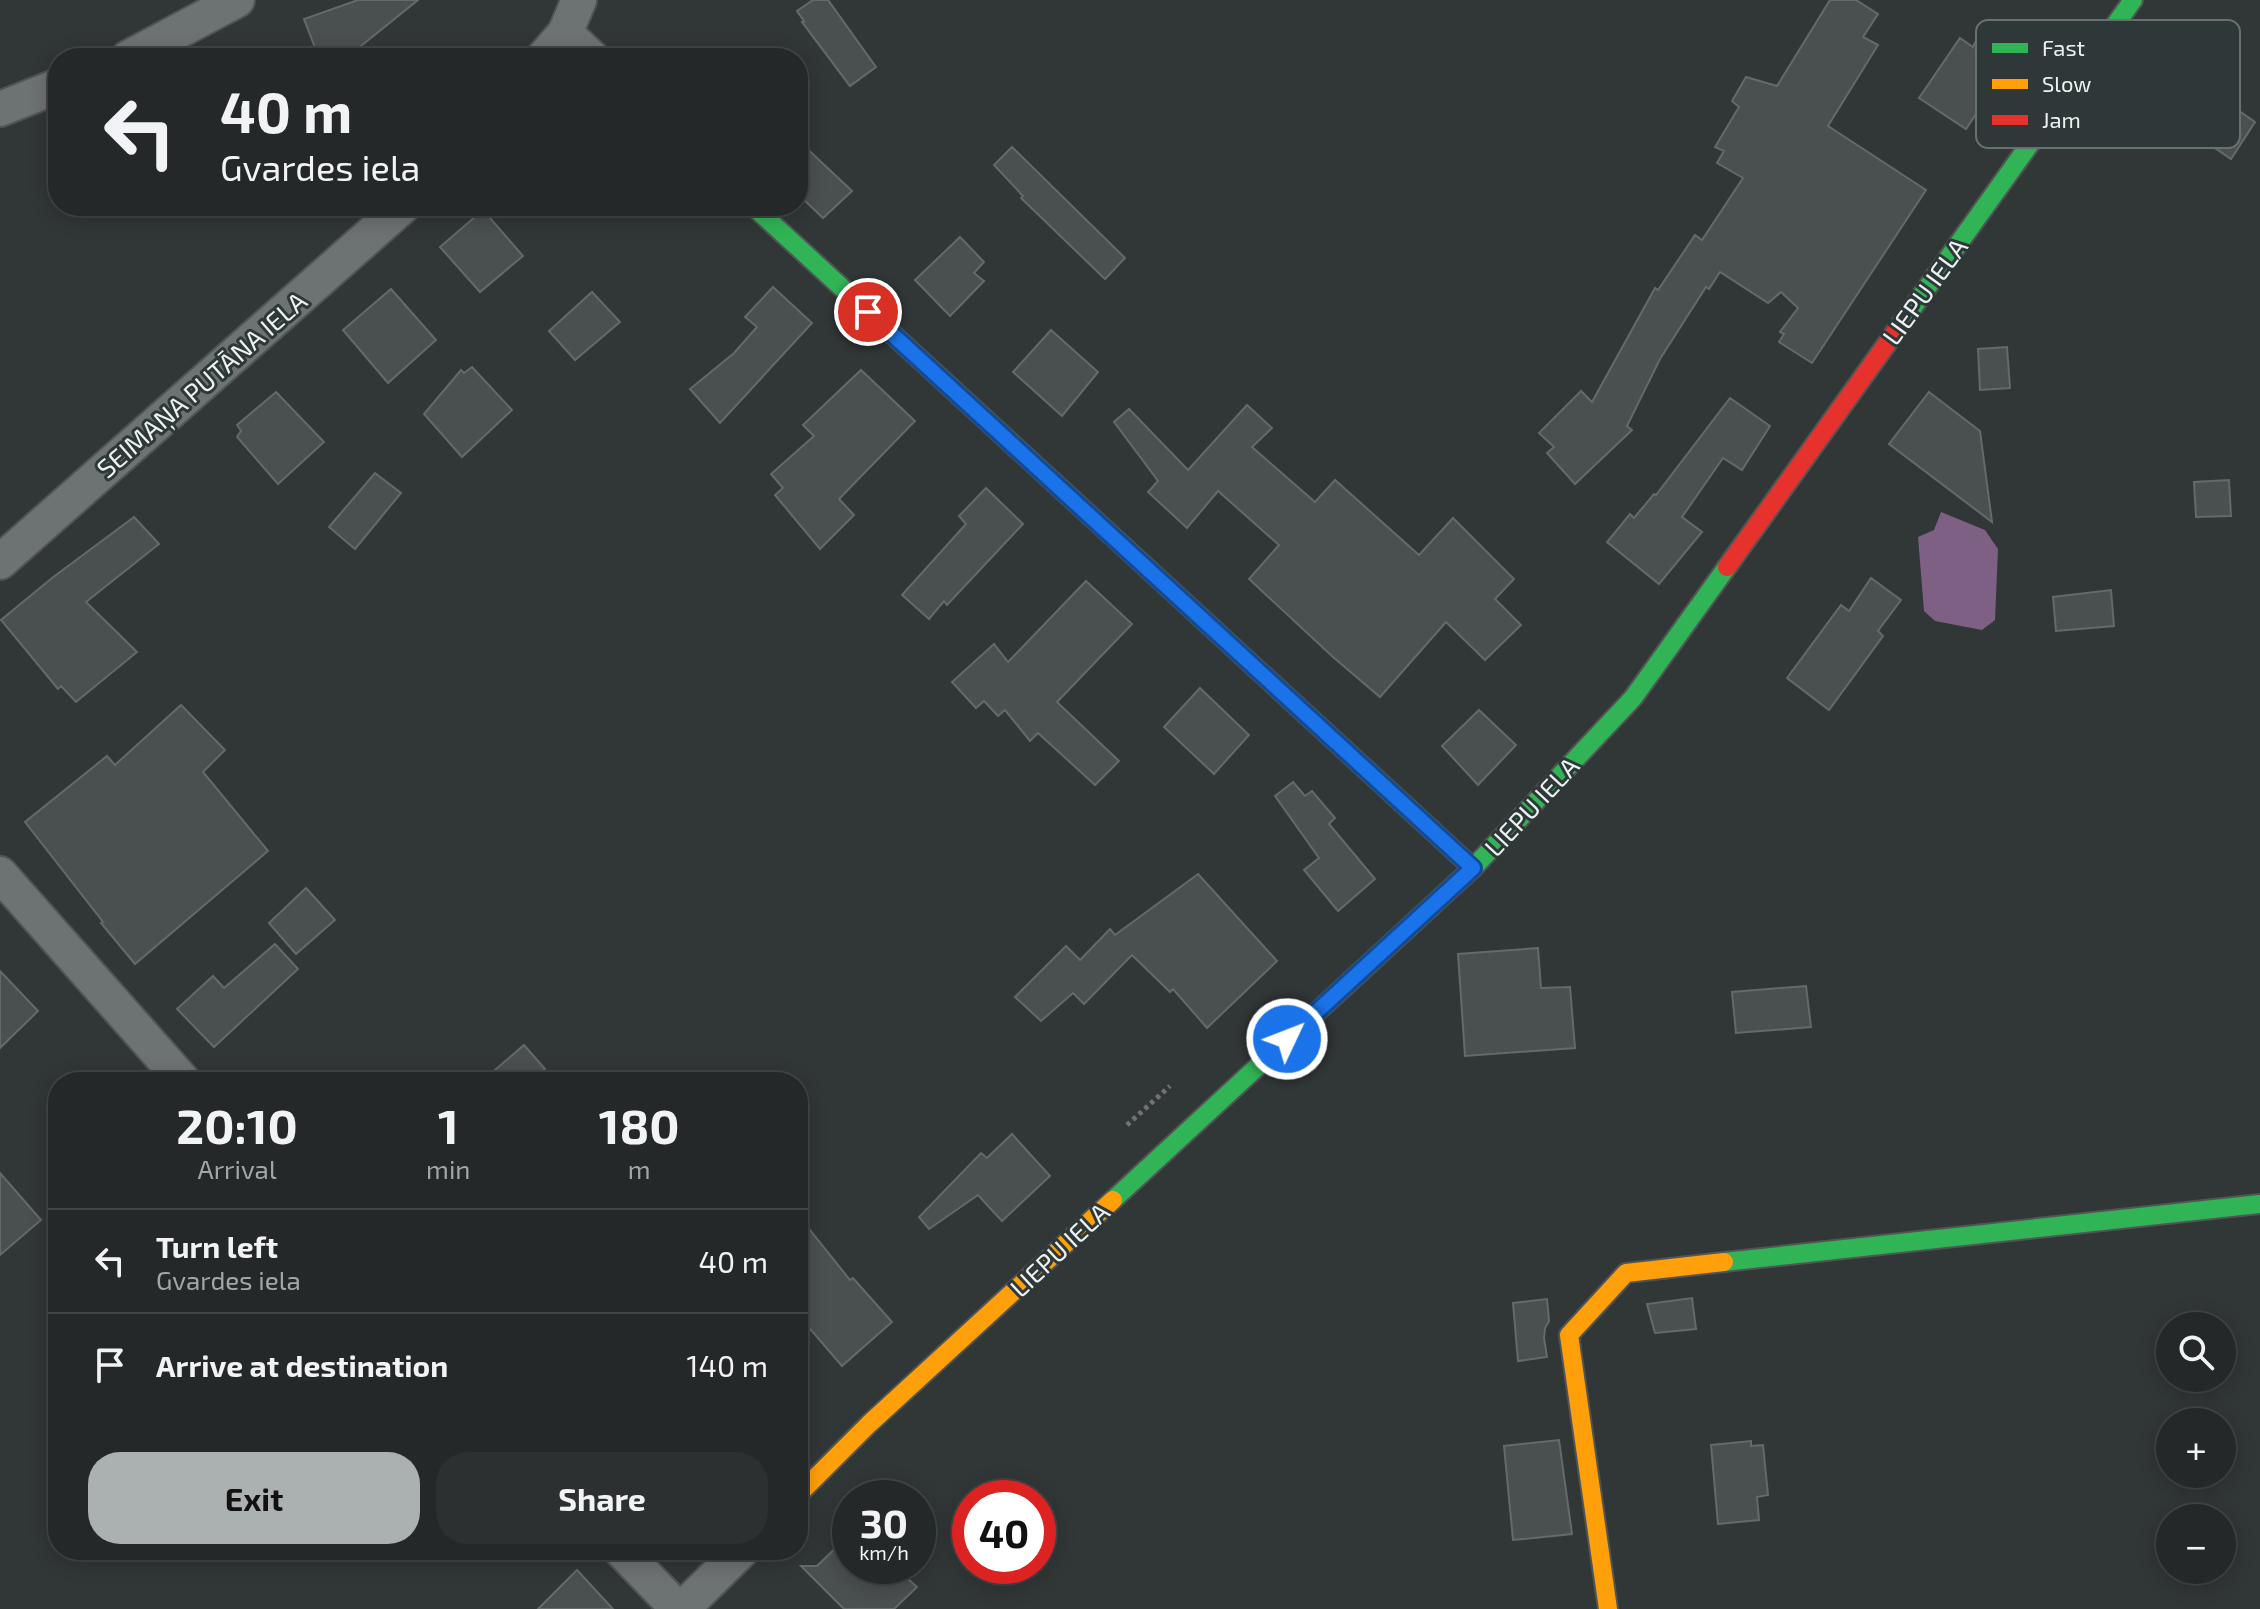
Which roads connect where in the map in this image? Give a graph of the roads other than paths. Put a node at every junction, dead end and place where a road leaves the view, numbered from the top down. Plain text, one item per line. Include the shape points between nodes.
1 (237, 0) edge
2 (579, 0) edge
3 (2133, 0) edge
4 (2119, 20) edge
5 (554, 46) edge
6 (147, 48) edge
7 (48, 90) edge
8 (0, 109) edge
9 (2027, 148) edge
10 (392, 216) edge
11 (764, 216) edge
12 (0, 562) edge
13 (1473, 868) junction
14 (0, 874) edge
15 (175, 1072) edge
16 (2260, 1204) edge
17 (808, 1485) edge
18 (631, 1560) edge
19 (731, 1560) edge
20 (680, 1609) edge
21 (1608, 1609) edge

1 - 6 street
2 - 5 street
3 - 4 street, LIEPU IELA
7 - 8 street
9 - 13 street, LIEPU IELA via 1633,698
10 - 12 street, SEIMAŅA PUTĀNA IELA
11 - 13 street
13 - 17 street, LIEPU IELA
14 - 15 street
16 - 21 street via 1626,1273 1569,1335
18 - 20 street
19 - 20 street

